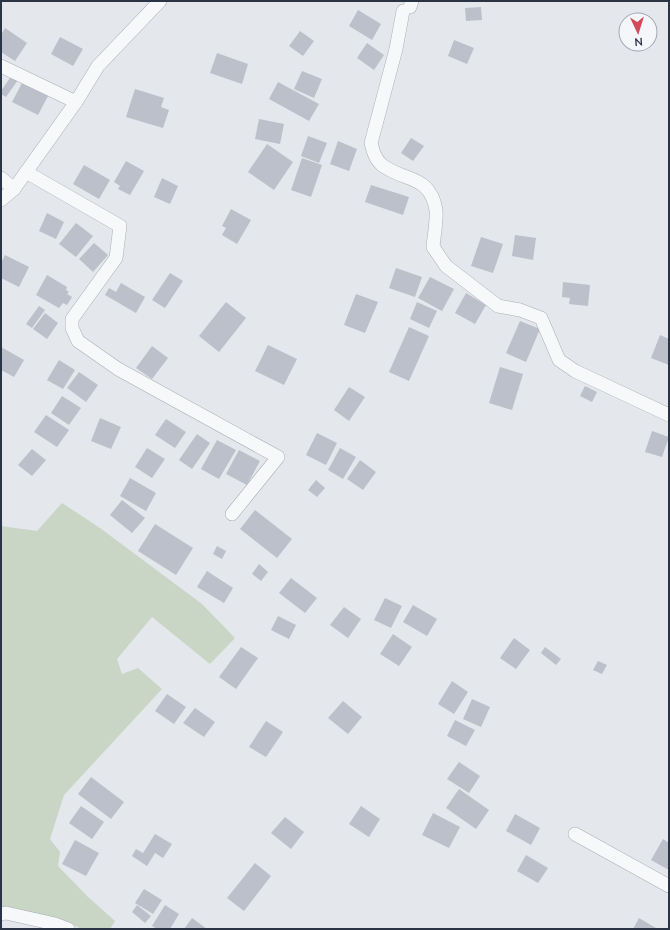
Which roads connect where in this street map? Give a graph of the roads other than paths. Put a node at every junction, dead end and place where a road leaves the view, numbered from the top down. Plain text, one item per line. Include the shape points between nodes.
1 (160, 1) edge
2 (408, 6) edge
3 (1, 66) edge
4 (76, 102) junction
5 (26, 172) junction
6 (1, 178) edge
7 (14, 189) junction
8 (1, 200) edge
9 (669, 415) edge
10 (232, 514) dead end
11 (575, 834) dead end
12 (669, 886) edge
13 (1, 914) edge
14 (68, 929) edge

1 - 4 street via 98,66
2 - 9 street via 371,143 375,157 382,165 421,183 430,191 436,211 433,247 446,266 498,306 520,310 541,318 559,360 575,372
3 - 4 street
4 - 5 street
5 - 7 street
5 - 10 street via 120,226 116,258 72,319 72,328 78,341 118,369 278,457
6 - 7 street
7 - 8 street
11 - 12 street
13 - 14 street via 34,919

